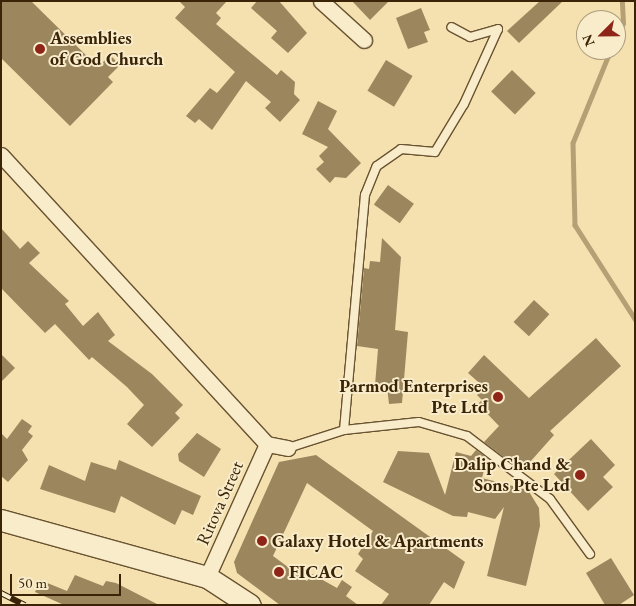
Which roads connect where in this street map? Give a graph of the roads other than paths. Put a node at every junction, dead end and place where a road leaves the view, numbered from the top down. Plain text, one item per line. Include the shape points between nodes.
1 (321, 1) edge
2 (451, 27) dead end
3 (364, 40) dead end
4 (1, 155) edge
5 (344, 430) junction
6 (267, 444) junction
7 (288, 448) joint
8 (1, 520) edge
9 (590, 554) dead end
10 (206, 577) junction
11 (250, 605) edge

1 - 3 street
2 - 5 lane via 470,37 498,29 464,104 435,152 401,149 377,166 365,195
4 - 6 street
5 - 7 lane
5 - 9 lane via 419,422 467,436 550,499
6 - 7 street
6 - 10 street, Ritova Street
8 - 10 main road
10 - 11 main road

